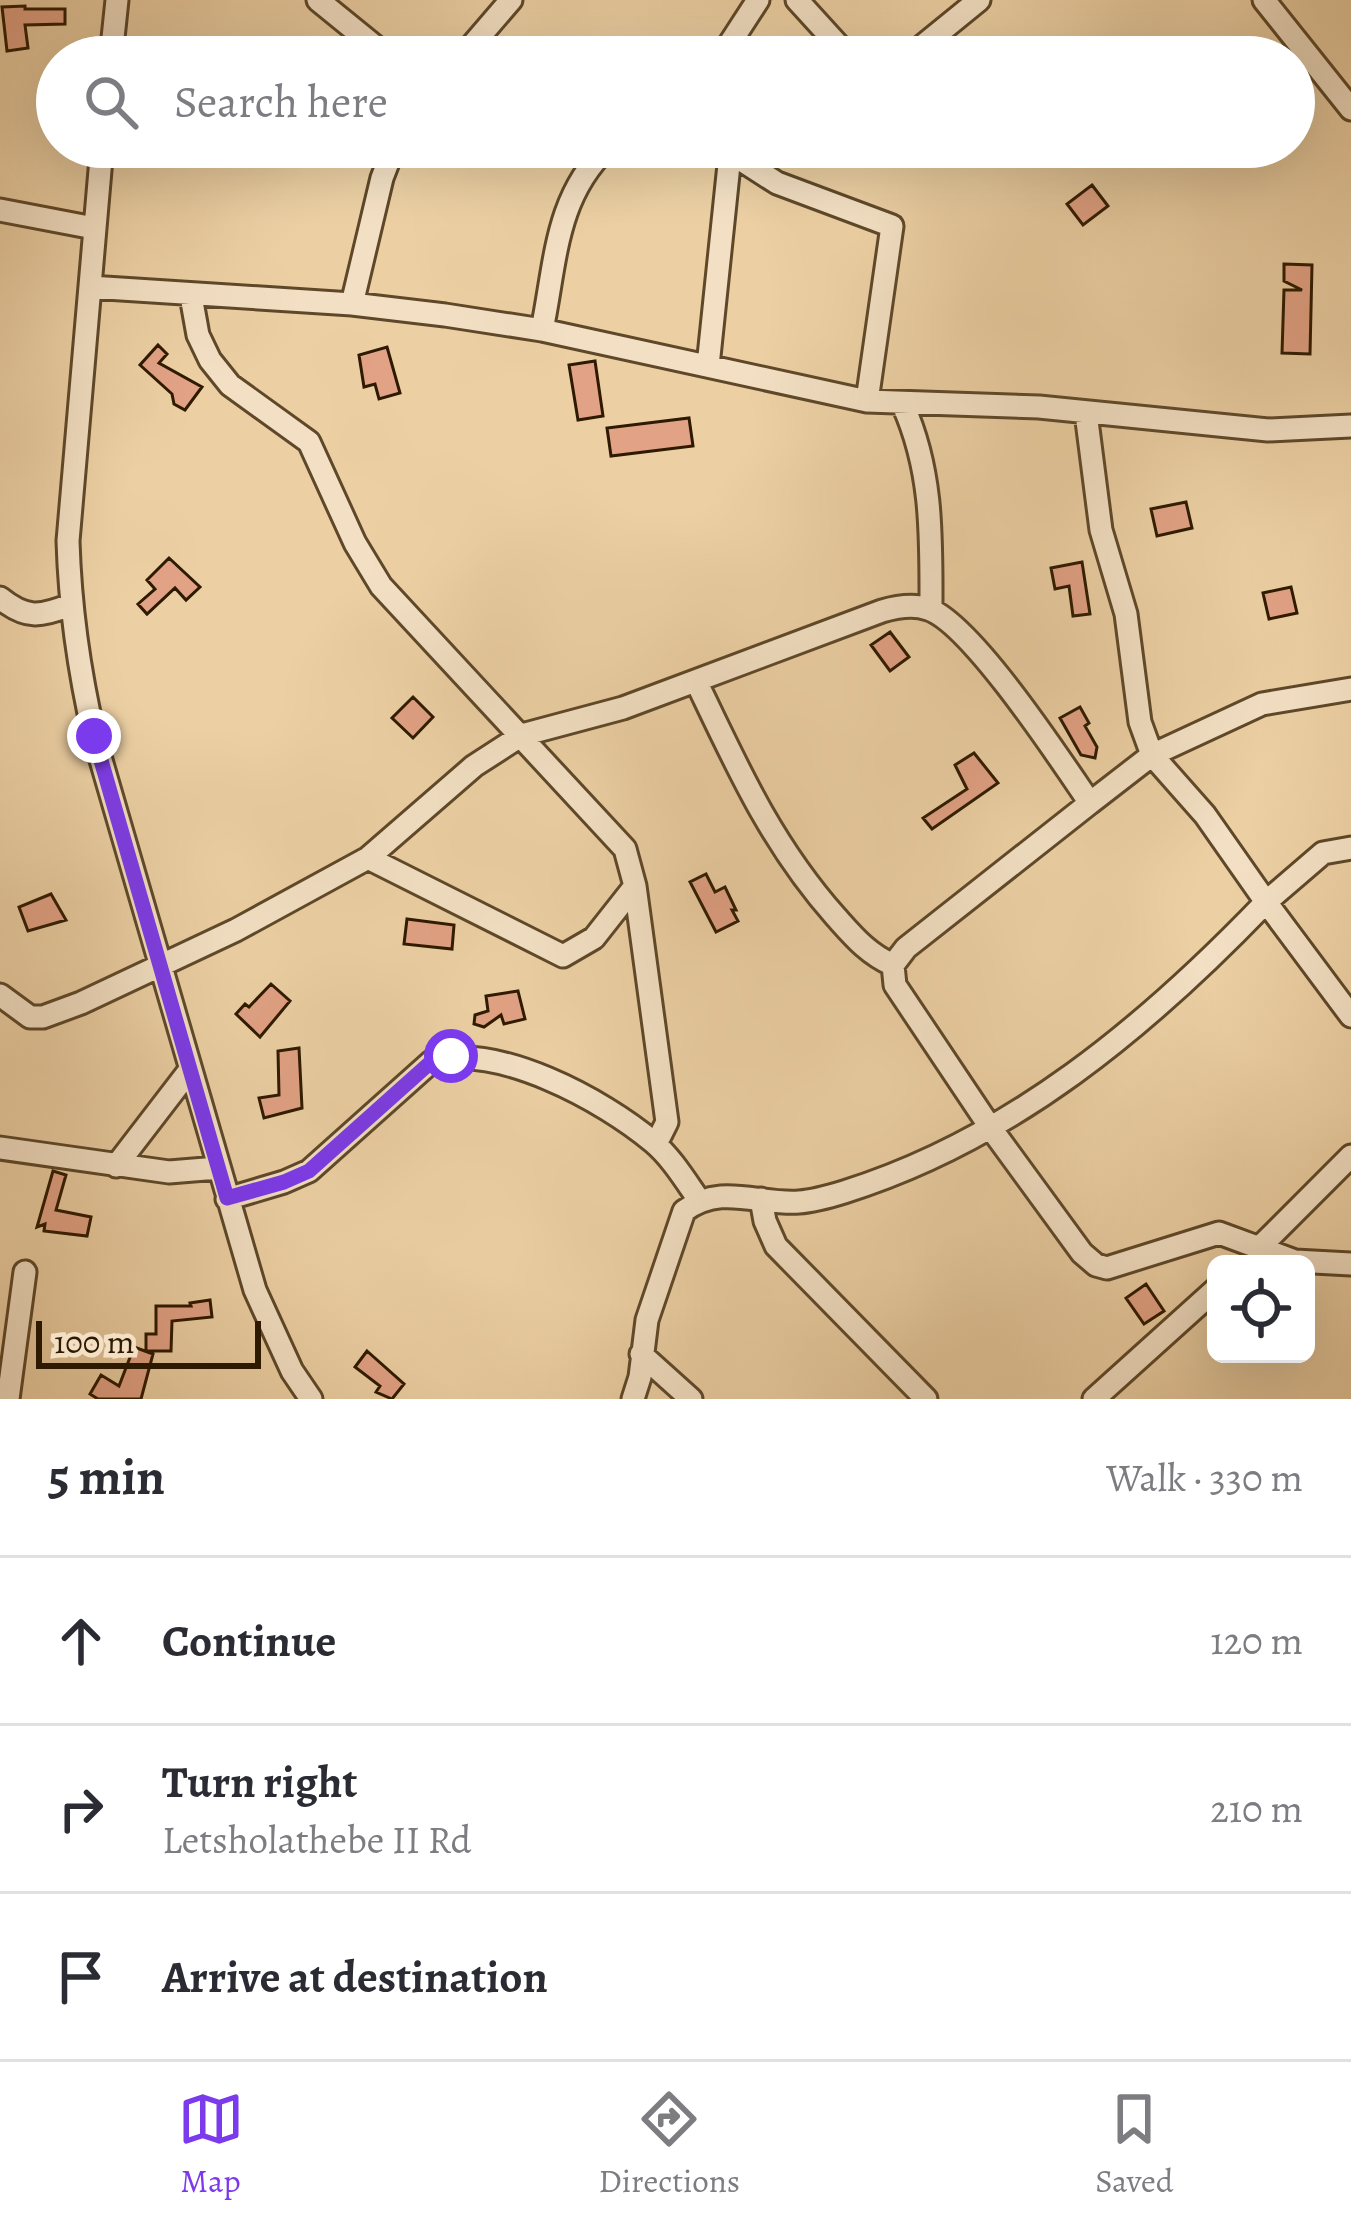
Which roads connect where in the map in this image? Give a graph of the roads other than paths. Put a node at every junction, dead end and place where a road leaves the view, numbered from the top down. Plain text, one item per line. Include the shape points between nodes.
1 (116, 0) edge
2 (319, 0) edge
3 (511, 0) edge
4 (758, 0) edge
5 (797, 0) edge
6 (979, 0) edge
7 (1264, 0) edge
8 (113, 36) edge
9 (363, 36) edge
10 (480, 36) edge
11 (735, 36) edge
12 (830, 36) edge
13 (935, 36) edge
14 (1292, 36) edge
15 (1315, 64) edge
16 (1351, 110) edge
17 (100, 168) edge
18 (386, 168) edge
19 (587, 168) edge
20 (724, 168) edge
21 (753, 168) edge
22 (0, 210) edge
23 (94, 228) junction
24 (90, 287) junction
25 (191, 296) junction
26 (352, 304) junction
27 (542, 330) junction
28 (708, 366) junction
29 (867, 401) junction
30 (903, 405) junction
31 (1087, 412) junction
32 (1351, 426) edge
33 (0, 598) edge
34 (70, 605) junction
35 (931, 609) junction
36 (697, 683) junction
37 (1351, 689) edge
38 (522, 734) junction
39 (1152, 754) junction
40 (1090, 803) junction
41 (1351, 848) edge
42 (368, 858) junction
43 (635, 886) junction
44 (1267, 902) junction
45 (893, 965) junction
46 (161, 967) junction
47 (0, 995) edge
48 (1351, 1016) edge
49 (189, 1071) junction
50 (990, 1127) junction
51 (656, 1144) junction
52 (0, 1148) edge
53 (1351, 1156) edge
54 (116, 1166) junction
55 (218, 1168) junction
56 (227, 1198) junction
57 (761, 1199) junction
58 (699, 1200) junction
59 (1259, 1254) edge
60 (1351, 1264) edge
61 (25, 1272) dead end
62 (1207, 1297) edge
63 (641, 1354) junction
64 (8, 1399) edge
65 (311, 1399) edge
66 (633, 1399) edge
67 (691, 1399) edge
68 (926, 1399) edge
69 (1094, 1399) edge

1 - 8 street
2 - 9 street
3 - 10 street
4 - 11 street
5 - 12 street
6 - 13 street
7 - 14 street
15 - 16 street
17 - 23 street
18 - 26 street
19 - 27 street via 571,194
20 - 28 street
21 - 29 street via 892,226
22 - 23 street
23 - 24 street
24 - 25 street
24 - 34 street via 68,541
25 - 26 street
25 - 38 street via 210,360 230,385 309,442 381,586
26 - 27 street
27 - 28 street
28 - 29 street
29 - 30 street
30 - 31 street
30 - 35 street via 924,458
31 - 32 street via 1268,430
31 - 39 street via 1101,530
33 - 34 street via 33,616
34 - 46 street via 94,736
35 - 36 street via 882,611
35 - 40 street via 1001,678
36 - 38 street
36 - 45 street via 784,854 863,947
37 - 39 street via 1262,704
38 - 42 street
38 - 43 street via 625,849
39 - 40 street
39 - 44 street
40 - 45 street
41 - 44 street via 1323,854
42 - 43 street via 563,956 594,938
42 - 46 street
43 - 51 street via 667,1122
44 - 48 street
44 - 50 street via 1079,1071
45 - 50 street via 895,985
46 - 47 street via 43,1017
46 - 49 street
49 - 54 street
49 - 55 street
50 - 57 street via 838,1194
50 - 59 street via 1096,1265 1120,1266 1219,1233
51 - 56 street via 606,1107 541,1076 451,1056 431,1062 309,1171
51 - 58 street
52 - 54 street
53 - 59 street
54 - 55 street
55 - 56 street
56 - 65 street via 255,1290
57 - 58 street
57 - 68 street via 776,1246
58 - 63 street via 676,1226
59 - 60 street
61 - 64 street
62 - 69 street
63 - 66 street
63 - 67 street

